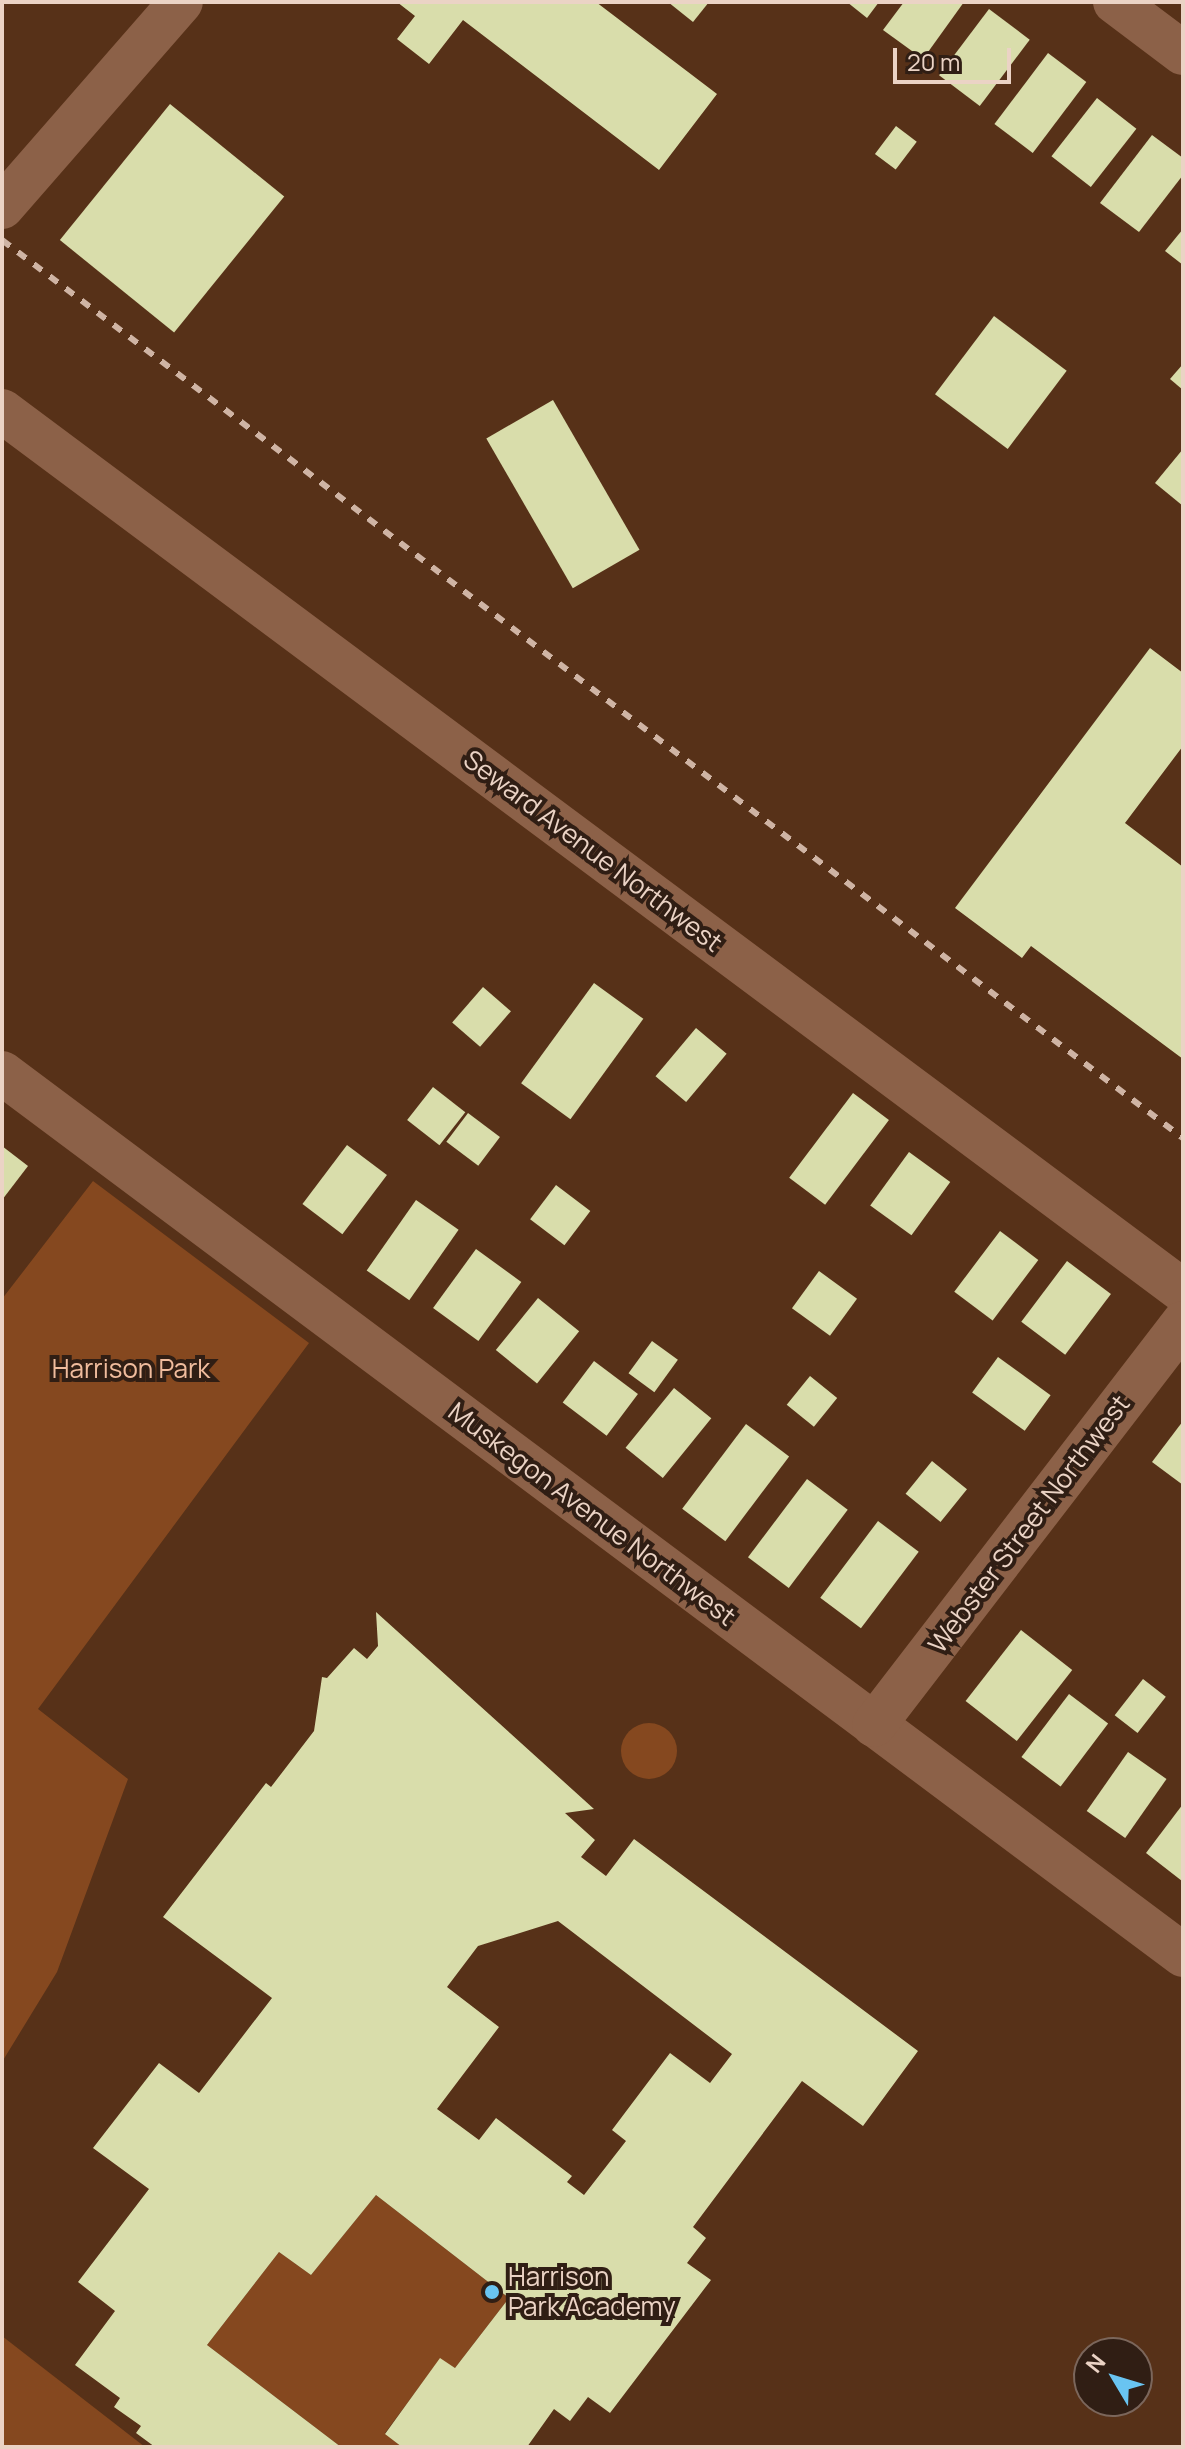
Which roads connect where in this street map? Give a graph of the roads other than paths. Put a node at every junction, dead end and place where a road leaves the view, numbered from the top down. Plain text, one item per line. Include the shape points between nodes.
1 (181, 2) edge
2 (1115, 2) edge
3 (1183, 53) edge
4 (2, 207) edge
5 (2, 411) edge
6 (2, 1073) edge
7 (1183, 1291) edge
8 (1183, 1323) edge
9 (874, 1725) junction
10 (1183, 1955) edge

1 - 4 street
2 - 3 street
5 - 7 street, Seward Avenue Northwest
6 - 9 street, Muskegon Avenue Northwest
8 - 9 street, Webster Street Northwest
9 - 10 street, Muskegon Avenue Northwest

